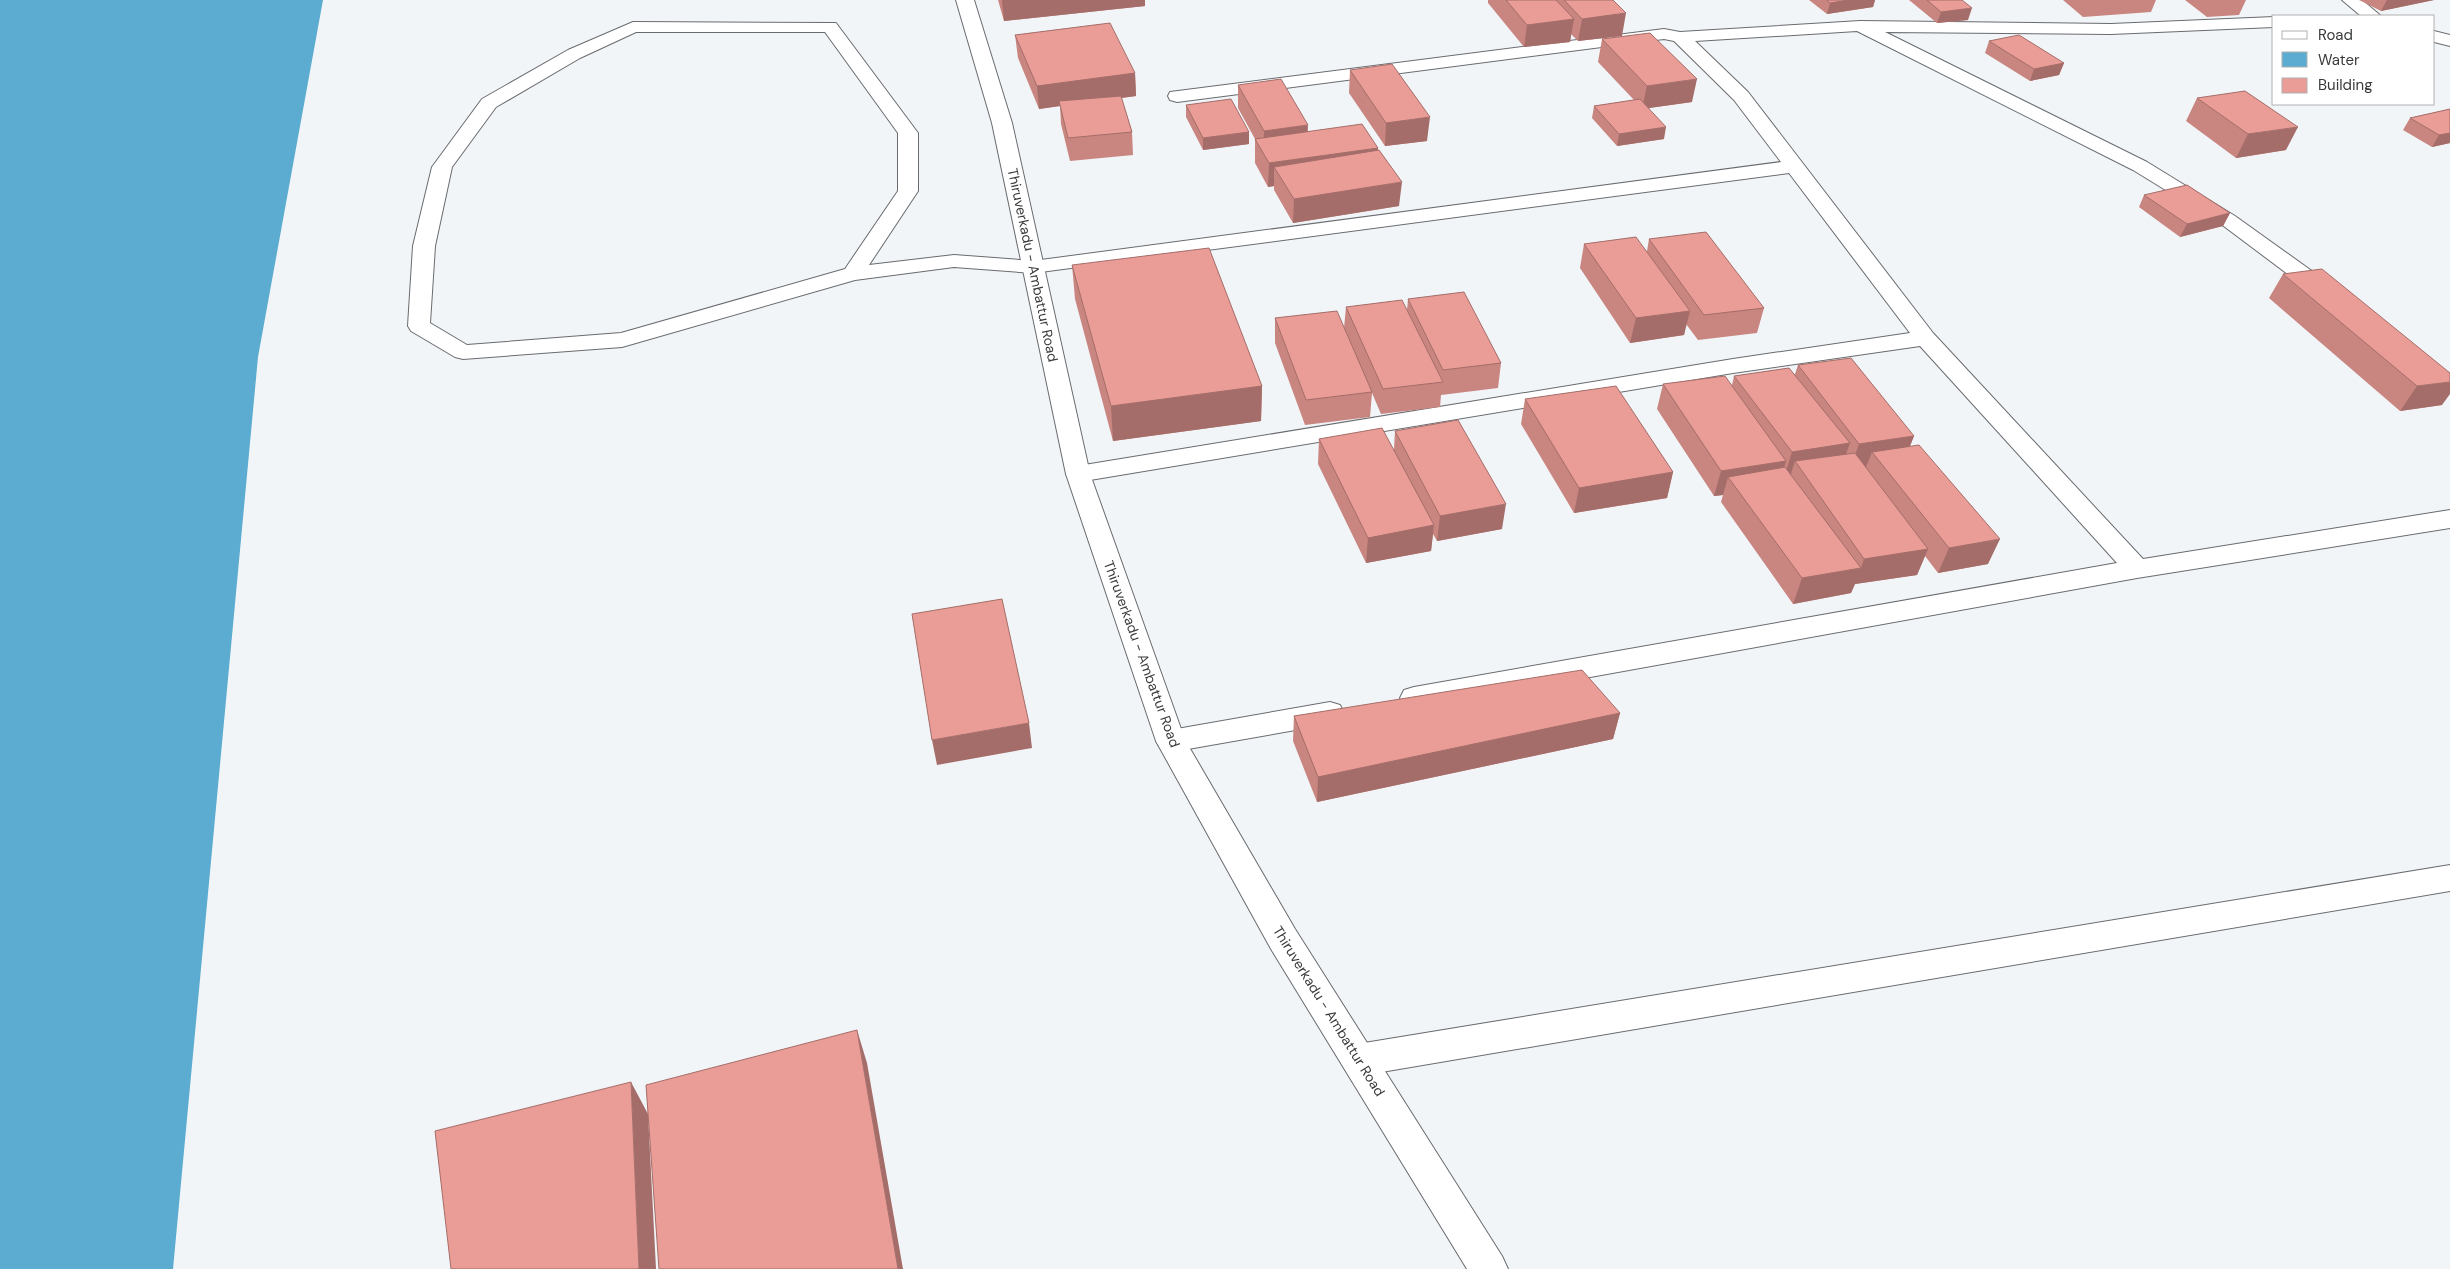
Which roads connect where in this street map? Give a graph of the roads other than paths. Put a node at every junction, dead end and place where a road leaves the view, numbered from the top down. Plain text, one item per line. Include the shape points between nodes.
1 (965, 0) edge
2 (2351, 0) edge
3 (2371, 15) edge
4 (2272, 22) edge
5 (1860, 26) junction
6 (2435, 36) edge
7 (1680, 37) junction
8 (2450, 41) edge
9 (1177, 96) dead end
10 (1794, 166) junction
11 (1033, 268) junction
12 (853, 274) junction
13 (2345, 307) edge
14 (1925, 338) junction
15 (1078, 474) junction
16 (2450, 518) edge
17 (2137, 569) junction
18 (1386, 703) edge
19 (1356, 708) edge
20 (1171, 741) junction
21 (2450, 878) edge
22 (1358, 1060) junction
23 (1489, 1269) edge

1 - 11 street, Thiruverkadu - Ambattur Road via 1002,123
2 - 3 street
4 - 5 street via 2111,29
5 - 7 street
5 - 13 street via 2140,166 2228,220
6 - 8 street
7 - 9 street via 1651,35
7 - 10 street via 1741,96
10 - 11 street
10 - 14 street
11 - 12 street via 954,261
11 - 15 street, Thiruverkadu - Ambattur Road
12 - 12 street via 908,191 908,133 830,27 632,28 574,54 490,103 442,167 424,246 419,326 463,352 622,340
14 - 15 street via 1733,366
14 - 17 street
15 - 20 street, Thiruverkadu - Ambattur Road
16 - 17 street
17 - 18 street
19 - 20 street
20 - 22 street, Thiruverkadu - Ambattur Road via 1283,940
21 - 22 street
22 - 23 street, Thiruverkadu - Ambattur Road

